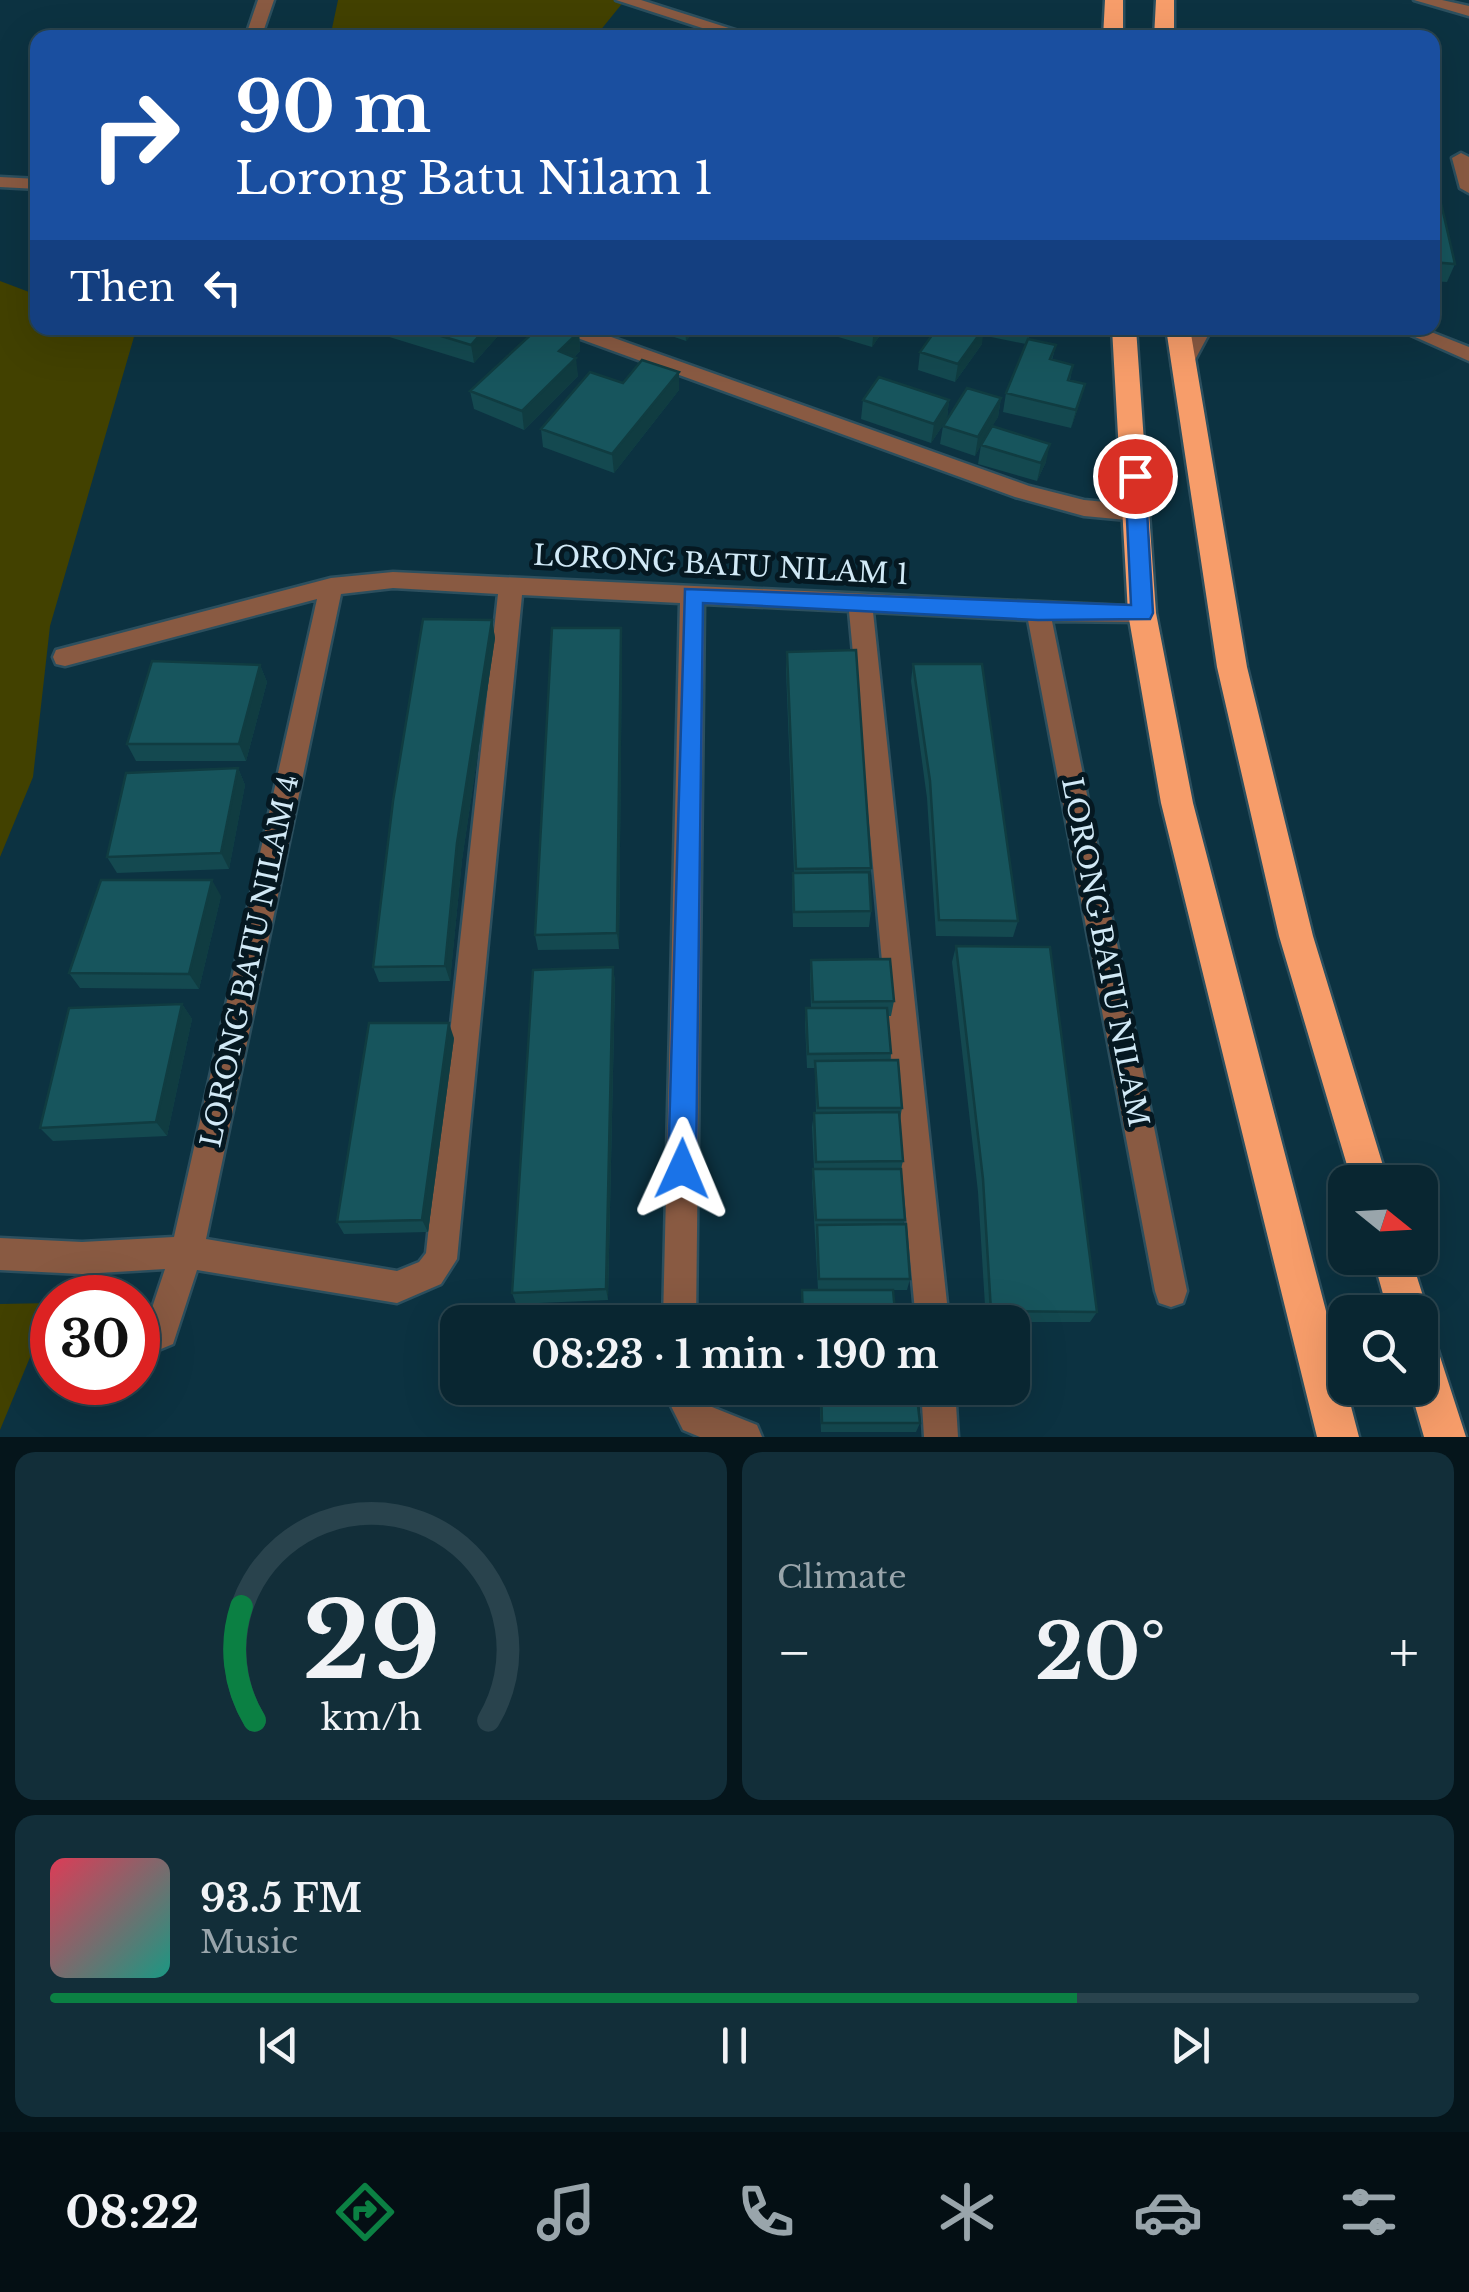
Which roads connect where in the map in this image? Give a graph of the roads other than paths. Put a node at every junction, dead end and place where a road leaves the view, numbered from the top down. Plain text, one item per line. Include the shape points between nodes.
1 (266, 0) edge
2 (624, 0) edge
3 (1114, 0) edge
4 (1165, 0) edge
5 (1422, 0) edge
6 (1469, 11) edge
7 (256, 30) edge
8 (725, 30) edge
9 (1113, 30) edge
10 (1164, 30) edge
11 (1460, 158) dead end
12 (0, 182) edge
13 (30, 184) edge
14 (1469, 188) edge
15 (587, 335) edge
16 (1125, 335) edge
17 (1179, 335) edge
18 (1198, 335) edge
19 (1423, 335) edge
20 (1469, 354) edge
21 (1182, 366) junction
22 (1138, 513) junction
23 (511, 584) junction
24 (330, 588) junction
25 (692, 594) junction
26 (860, 604) junction
27 (1038, 612) junction
28 (1142, 613) junction
29 (65, 657) dead end
30 (1365, 1165) edge
31 (187, 1252) junction
32 (0, 1254) edge
33 (1171, 1291) dead end
34 (679, 1305) edge
35 (930, 1305) edge
36 (161, 1332) dead end
37 (688, 1405) edge
38 (939, 1405) edge
39 (1436, 1405) edge
40 (745, 1437) edge
41 (941, 1437) edge
42 (1338, 1437) edge
43 (1446, 1437) edge

1 - 7 street
2 - 8 street
3 - 9 highway
4 - 10 highway
5 - 6 street
11 - 14 street
12 - 13 street
15 - 22 street via 1022,492
16 - 22 highway
17 - 21 highway
18 - 21 street
19 - 20 street
21 - 30 highway via 1232,667 1296,936
22 - 28 highway
23 - 24 street, LORONG BATU NILAM 1 via 394,580
23 - 25 street, LORONG BATU NILAM 1
23 - 31 street via 441,1259 414,1283 397,1286
24 - 29 street, LORONG BATU NILAM 1
24 - 31 street, LORONG BATU NILAM 4
25 - 26 street, LORONG BATU NILAM 1
25 - 34 street
26 - 27 street, LORONG BATU NILAM 1
26 - 35 street
27 - 28 street, LORONG BATU NILAM 1
27 - 33 street, LORONG BATU NILAM
28 - 42 highway via 1177,803
31 - 32 street
31 - 36 street, LORONG BATU NILAM 4
37 - 40 street via 695,1418
38 - 41 street
39 - 43 highway

